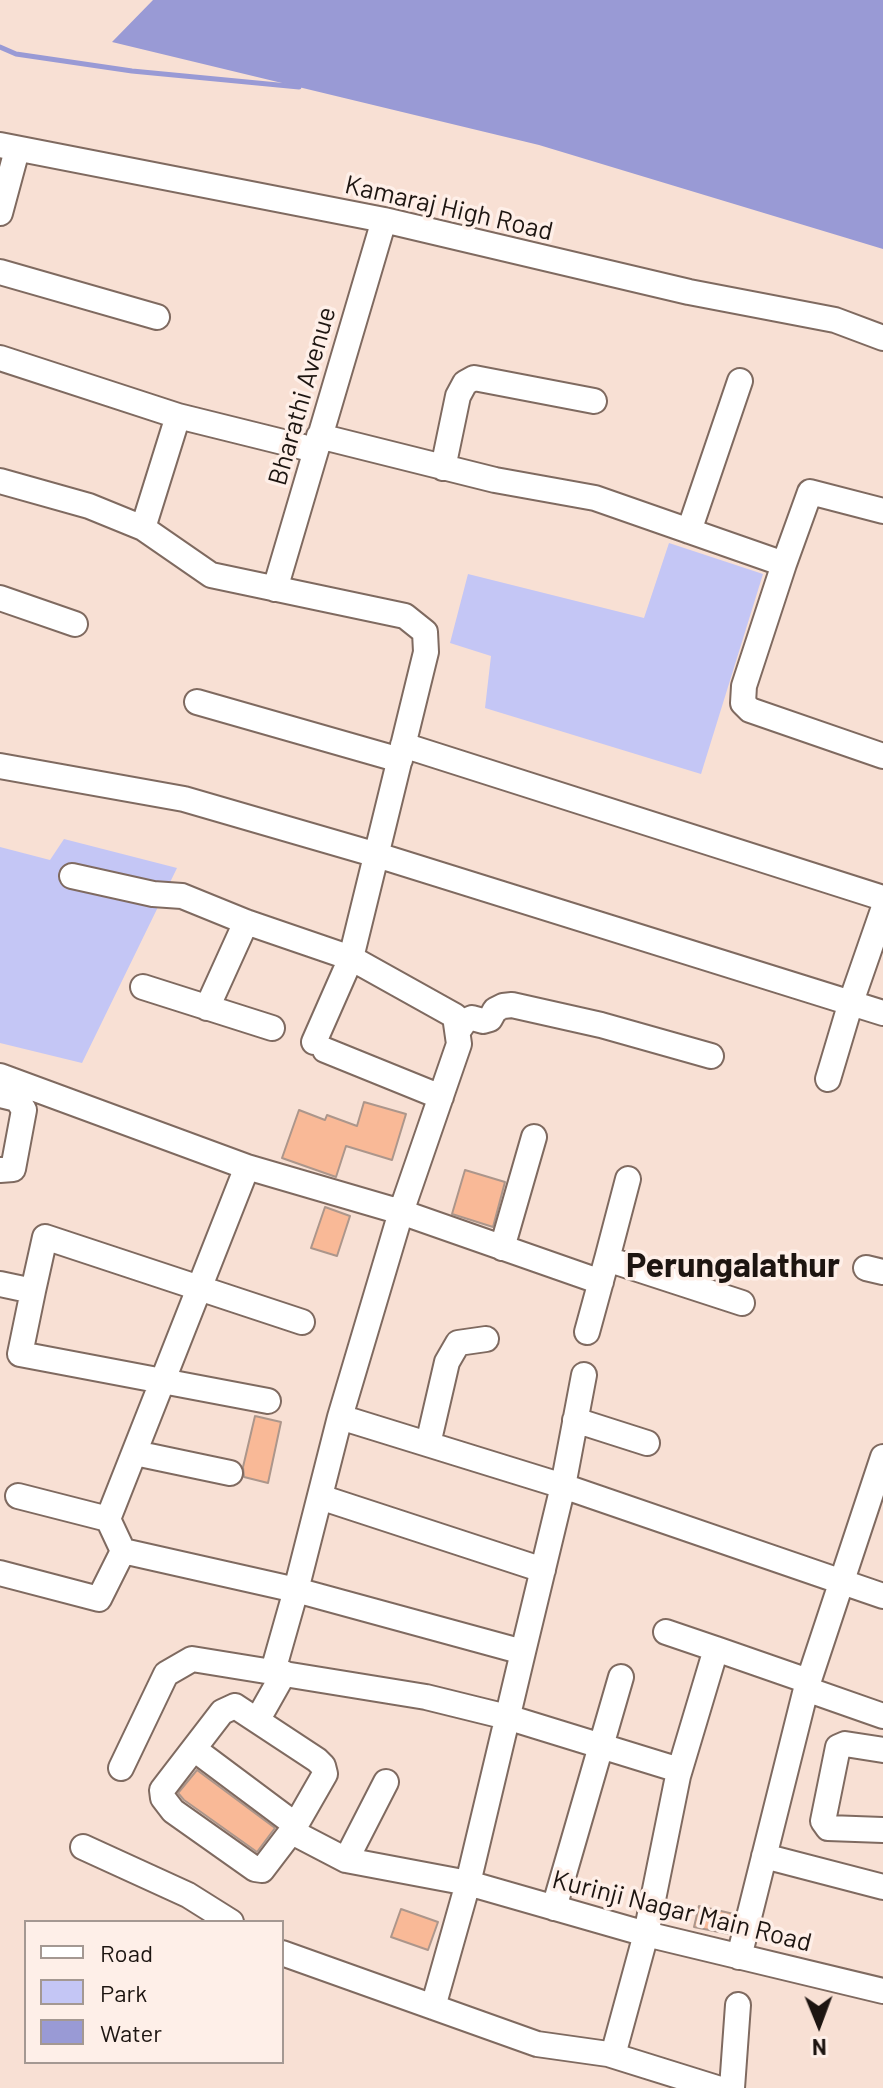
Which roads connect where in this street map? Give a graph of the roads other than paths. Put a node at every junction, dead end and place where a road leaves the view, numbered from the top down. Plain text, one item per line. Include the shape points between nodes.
1 (8, 148) edge
2 (0, 213) edge
3 (384, 220) junction
4 (0, 272) edge
5 (157, 317) dead end
6 (883, 338) edge
7 (0, 358) edge
8 (740, 381) dead end
9 (594, 401) dead end
10 (178, 416) junction
11 (317, 443) junction
12 (443, 468) junction
13 (0, 481) edge
14 (883, 511) edge
15 (143, 528) junction
16 (689, 531) junction
17 (784, 564) junction
18 (275, 589) junction
19 (0, 598) edge
20 (75, 624) dead end
21 (197, 702) dead end
22 (402, 753) junction
23 (883, 756) edge
24 (0, 766) edge
25 (377, 855) junction
26 (72, 876) dead end
27 (883, 898) edge
28 (883, 910) edge
29 (246, 922) junction
30 (351, 958) junction
31 (143, 987) dead end
32 (851, 1002) junction
33 (207, 1008) junction
34 (883, 1013) edge
35 (272, 1028) dead end
36 (458, 1031) junction
37 (711, 1056) dead end
38 (0, 1076) edge
39 (828, 1079) dead end
40 (0, 1095) edge
41 (441, 1097) junction
42 (534, 1137) dead end
43 (247, 1167) junction
44 (0, 1170) edge
45 (628, 1179) dead end
46 (401, 1212) junction
47 (502, 1248) junction
48 (604, 1270) junction
49 (0, 1284) edge
50 (201, 1288) junction
51 (33, 1291) junction
52 (742, 1303) dead end
53 (302, 1322) dead end
54 (587, 1332) dead end
55 (486, 1339) dead end
56 (584, 1375) dead end
57 (165, 1382) junction
58 (268, 1401) dead end
59 (340, 1417) junction
60 (575, 1420) junction
61 (647, 1443) dead end
62 (428, 1444) junction
63 (135, 1453) junction
64 (883, 1457) edge
65 (230, 1473) dead end
66 (563, 1486) junction
67 (877, 1493) edge
68 (18, 1496) dead end
69 (320, 1497) junction
70 (108, 1519) junction
71 (123, 1551) junction
72 (543, 1570) junction
73 (0, 1573) edge
74 (841, 1582) junction
75 (296, 1590) junction
76 (883, 1596) edge
77 (666, 1632) dead end
78 (716, 1649) junction
79 (523, 1652) junction
80 (278, 1672) junction
81 (621, 1677) dead end
82 (807, 1685) junction
83 (883, 1716) edge
84 (507, 1717) junction
85 (258, 1719) junction
86 (601, 1747) junction
87 (194, 1749) junction
88 (883, 1750) edge
89 (121, 1768) dead end
90 (679, 1770) junction
91 (386, 1782) dead end
92 (294, 1828) junction
93 (883, 1830) edge
94 (83, 1847) dead end
95 (764, 1856) junction
96 (346, 1860) junction
97 (468, 1883) junction
98 (883, 1887) edge
99 (554, 1908) junction
100 (228, 1920) edge
101 (646, 1934) junction
102 (284, 1954) edge
103 (739, 1957) junction
104 (883, 1991) edge
105 (738, 2005) dead end
106 (433, 2007) junction
107 (613, 2055) junction
108 (717, 2088) edge
109 (732, 2088) edge

1 - 2 street
1 - 3 street, Kamaraj High Road
3 - 6 street, Kamaraj High Road via 689,292 835,320
3 - 11 street, Bharathi Avenue
4 - 5 street
7 - 10 street
8 - 16 street
9 - 12 street via 474,378 458,396
10 - 11 street
10 - 15 street
11 - 12 street
11 - 18 street, Bharathi Avenue
12 - 16 street via 595,498
13 - 15 street via 89,506
14 - 17 street via 810,492
15 - 18 street via 211,575
16 - 17 street
17 - 23 street via 743,703 750,710
18 - 22 street via 405,616 425,632 426,652
19 - 20 street
21 - 22 street
22 - 25 street
22 - 27 street
24 - 25 street via 184,799
25 - 30 street
25 - 32 street
26 - 29 street via 182,896
28 - 32 street
29 - 30 street
29 - 33 street
30 - 36 street via 455,1016
30 - 41 street via 320,1046
31 - 33 street
32 - 34 street
32 - 39 street
33 - 35 street
36 - 37 street via 465,1021 490,1019 495,1010 512,1005
36 - 41 street via 459,1044
38 - 43 street
40 - 44 street via 17,1099 24,1110 13,1169
41 - 46 street
42 - 47 street
43 - 46 street
43 - 50 street
45 - 48 street
46 - 47 street
46 - 59 street
47 - 48 street
48 - 52 street
48 - 54 street
49 - 51 street
50 - 51 street via 45,1237
50 - 53 street
50 - 57 street
51 - 57 street via 20,1354
55 - 62 street via 458,1343 447,1362
56 - 60 street
57 - 58 street
57 - 63 street
59 - 62 street
59 - 69 street
60 - 61 street
60 - 66 street
62 - 66 street
63 - 65 street
63 - 70 street
64 - 67 street
66 - 72 street
66 - 74 street
67 - 74 street
68 - 70 street
69 - 72 street
69 - 75 street
70 - 71 street
71 - 73 street via 99,1599
71 - 75 street
72 - 79 street
74 - 76 street
74 - 82 street
75 - 79 street
75 - 80 street
77 - 78 street
78 - 82 street
78 - 90 street
79 - 84 street
80 - 84 street via 426,1697
80 - 85 street
80 - 89 street via 192,1659 166,1674
81 - 86 street
82 - 83 street
82 - 95 street
84 - 86 street
84 - 97 street
85 - 87 street via 244,1709 227,1707
85 - 92 street via 323,1766 321,1784
86 - 90 street
86 - 99 street
87 - 92 street, Kurinji Nagar Main Road
87 - 92 street via 162,1790 173,1811 262,1870
88 - 93 street via 838,1747 823,1821 828,1828
90 - 101 street
91 - 96 street
92 - 96 street, Kurinji Nagar Main Road via 304,1840
94 - 100 street via 188,1895
95 - 98 street
95 - 103 street
96 - 97 street, Kurinji Nagar Main Road
97 - 99 street, Kurinji Nagar Main Road
97 - 106 street
99 - 101 street, Kurinji Nagar Main Road
101 - 103 street, Kurinji Nagar Main Road
101 - 107 street
102 - 106 street
103 - 104 street, Kurinji Nagar Main Road
105 - 109 street
106 - 107 street via 537,2044
107 - 108 street

